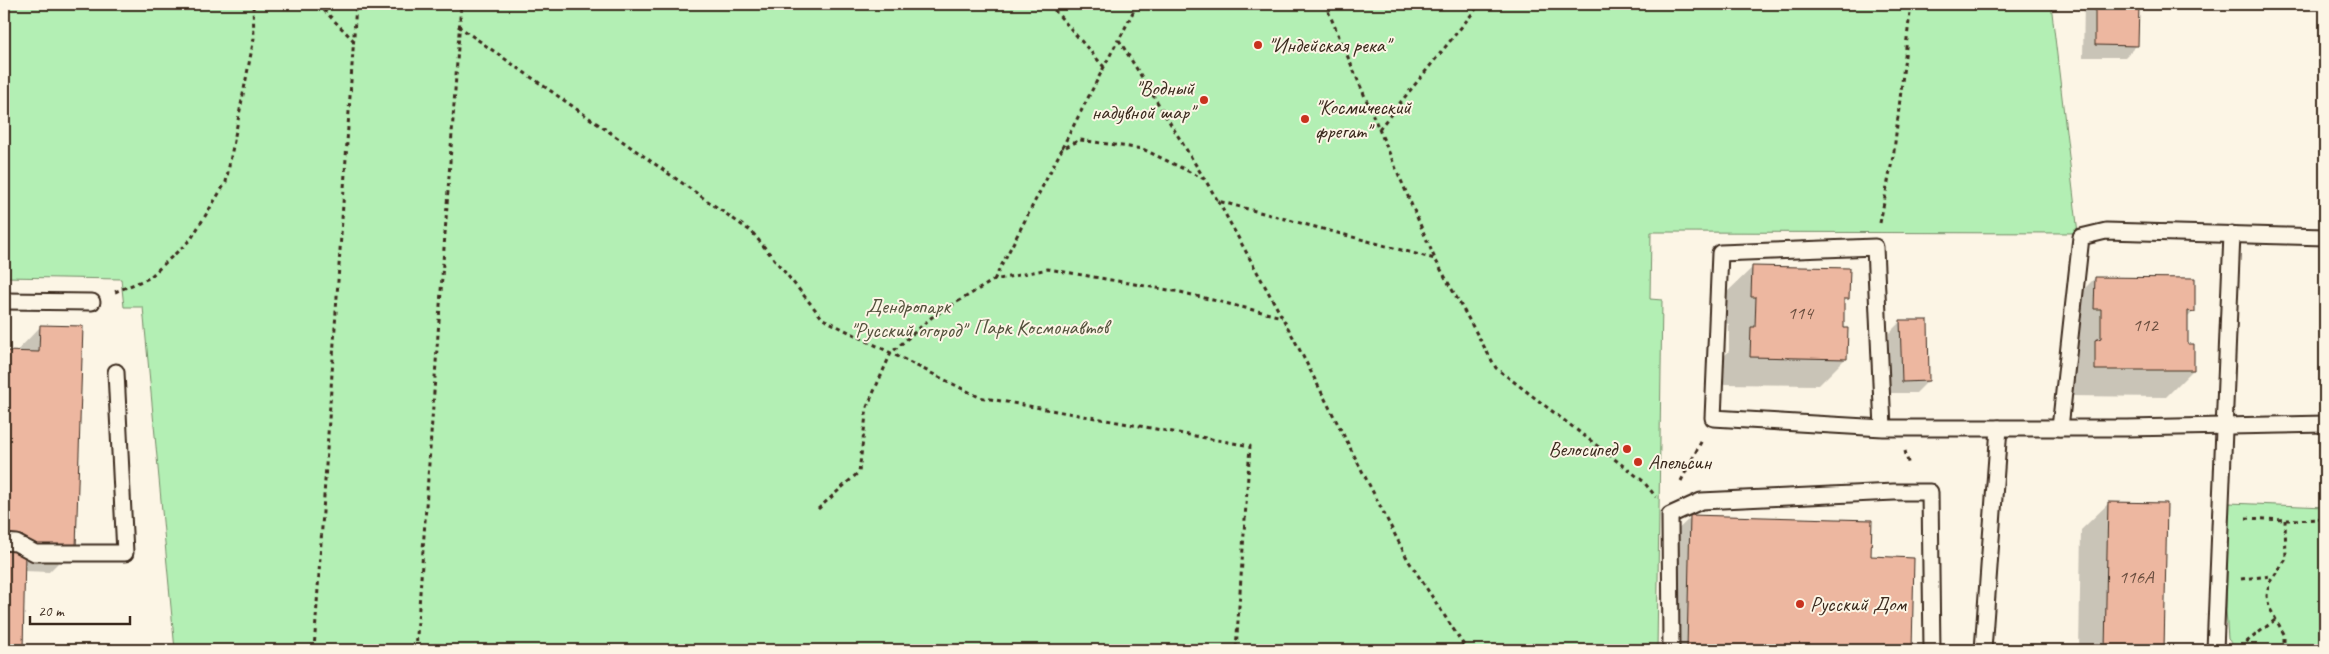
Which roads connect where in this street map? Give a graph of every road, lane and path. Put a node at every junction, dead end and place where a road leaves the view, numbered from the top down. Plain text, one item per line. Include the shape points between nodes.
1 (253, 4) edge
2 (318, 4) edge
3 (356, 4) edge
4 (461, 4) edge
5 (1049, 4) edge
6 (1137, 4) edge
7 (1325, 4) edge
8 (1480, 4) edge
9 (1911, 4) edge
10 (458, 26) junction
11 (1119, 40) junction
12 (354, 41) junction
13 (1104, 67) junction
14 (1379, 129) junction
15 (1062, 149) junction
16 (1204, 179) junction
17 (1218, 201) junction
18 (2232, 234) junction
19 (2325, 237) edge
20 (1875, 248) junction
21 (1435, 259) junction
22 (994, 280) junction
23 (4, 301) edge
24 (92, 302) joint
25 (1282, 317) junction
26 (891, 353) junction
27 (116, 372) dead end
28 (1713, 418) junction
29 (2325, 424) edge
30 (2224, 426) junction
31 (1902, 427) junction
32 (1883, 428) junction
33 (1999, 428) junction
34 (2060, 428) junction
35 (1930, 492) junction
36 (818, 509) dead end
37 (1670, 515) junction
38 (2220, 516) junction
39 (2325, 519) edge
40 (2285, 520) junction
41 (4, 542) edge
42 (2275, 620) junction
43 (314, 650) edge
44 (416, 650) edge
45 (1236, 650) edge
46 (1467, 650) edge
47 (1671, 650) edge
48 (1932, 650) edge
49 (1984, 650) edge
50 (2215, 650) edge
51 (2234, 650) edge
52 (2284, 650) edge

1 - 24 path via 254,38 226,182 191,239 148,278
2 - 12 path
3 - 12 path
4 - 10 path
5 - 13 path
6 - 11 path
7 - 14 path
8 - 14 path
9 - 20 path via 1894,151
10 - 26 path via 752,232 823,319
10 - 44 path
11 - 13 path
11 - 16 path
12 - 43 path
13 - 15 path
14 - 21 path
15 - 16 path via 1080,140 1143,149
15 - 22 path
16 - 17 path
17 - 21 path
17 - 25 path
18 - 19 lane
18 - 30 lane
18 - 34 lane via 2106,231 2080,237
20 - 28 lane via 1720,253
20 - 32 lane
21 - 37 path via 1496,368 1643,481
22 - 25 path via 1048,269 1180,292
22 - 26 path via 932,317
23 - 24 lane
25 - 46 path via 1408,560
26 - 36 path via 867,407 859,472
26 - 45 path via 979,396 1250,446
27 - 41 lane via 125,553 35,553 16,543
28 - 32 lane
28 - 37 path via 1679,486
29 - 30 lane
30 - 34 lane
30 - 38 lane
31 - 32 lane
31 - 33 lane
31 - 35 path via 1907,464
33 - 34 lane
33 - 49 lane
35 - 37 lane via 1701,501
35 - 48 lane
37 - 47 lane
38 - 40 path
38 - 50 lane
39 - 40 path
40 - 42 path via 2286,558 2269,583 2267,596
42 - 51 path
42 - 52 path via 2284,634

